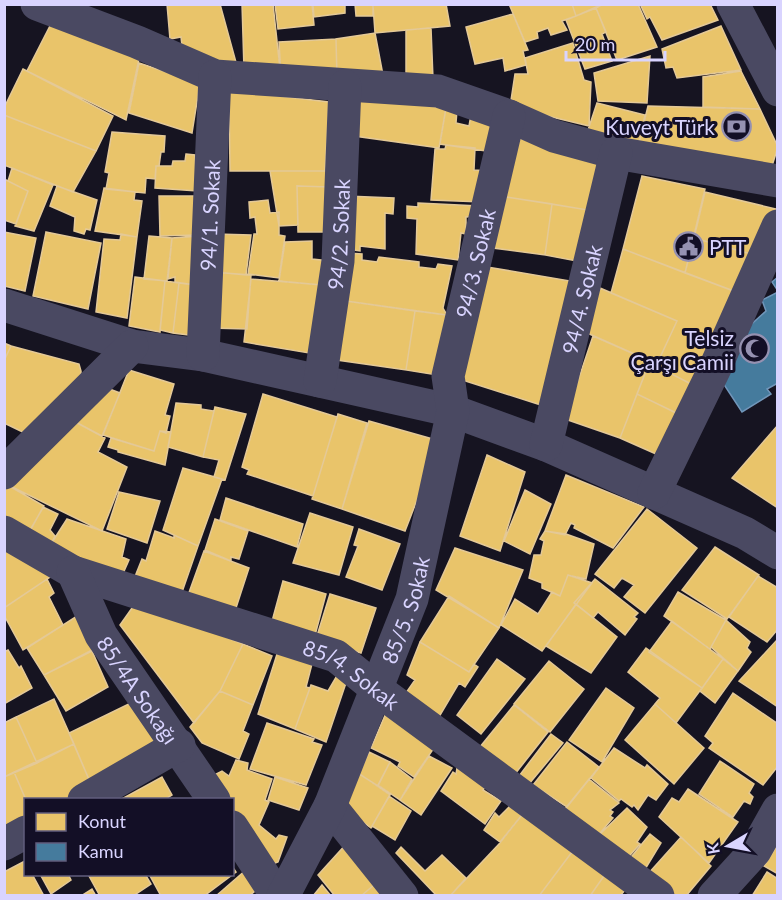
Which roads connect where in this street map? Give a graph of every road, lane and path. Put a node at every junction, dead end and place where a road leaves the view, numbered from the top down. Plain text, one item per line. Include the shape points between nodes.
1 (37, 4) edge
2 (733, 4) edge
3 (215, 76) junction
4 (345, 86) junction
5 (777, 90) edge
6 (509, 116) junction
7 (616, 153) junction
8 (777, 181) edge
9 (777, 226) edge
10 (4, 305) edge
11 (132, 346) junction
12 (203, 355) junction
13 (320, 381) junction
14 (453, 411) junction
15 (546, 445) junction
16 (4, 473) edge
17 (654, 493) junction
18 (4, 532) edge
19 (777, 553) edge
20 (73, 572) junction
21 (378, 690) junction
22 (179, 746) junction
23 (88, 798) edge
24 (213, 798) edge
25 (330, 806) junction
26 (777, 810) edge
27 (234, 830) edge
28 (24, 833) edge
29 (4, 844) edge
30 (277, 896) edge
31 (283, 896) edge
32 (402, 896) edge
33 (658, 896) edge
34 (714, 896) edge

1 - 3 street
2 - 5 street
3 - 4 street
3 - 12 street, 94/1. Sokak
4 - 6 street via 438,90
4 - 13 street, 94/2. Sokak via 338,261
6 - 7 street via 554,136
6 - 14 street, 94/3. Sokak via 448,376
7 - 8 street
7 - 15 street, 94/4. Sokak
9 - 17 street via 715,368
10 - 11 street
11 - 12 street
11 - 16 street
12 - 13 street
13 - 14 street
14 - 15 street
14 - 21 street, 85/5. Sokak via 412,599
15 - 17 street
17 - 19 street via 745,533
18 - 20 street, 85/4. Sokak
20 - 21 street, 85/4. Sokak via 336,656
20 - 22 street, 85/4A Sokağı via 101,635
21 - 25 street, 85/5. Sokak
21 - 33 street, 85/4. Sokak
22 - 23 street
22 - 24 street, 85/4A Sokağı
25 - 31 street, 85/5. Sokak
25 - 32 street
26 - 34 street via 755,851
27 - 30 street
28 - 29 street

